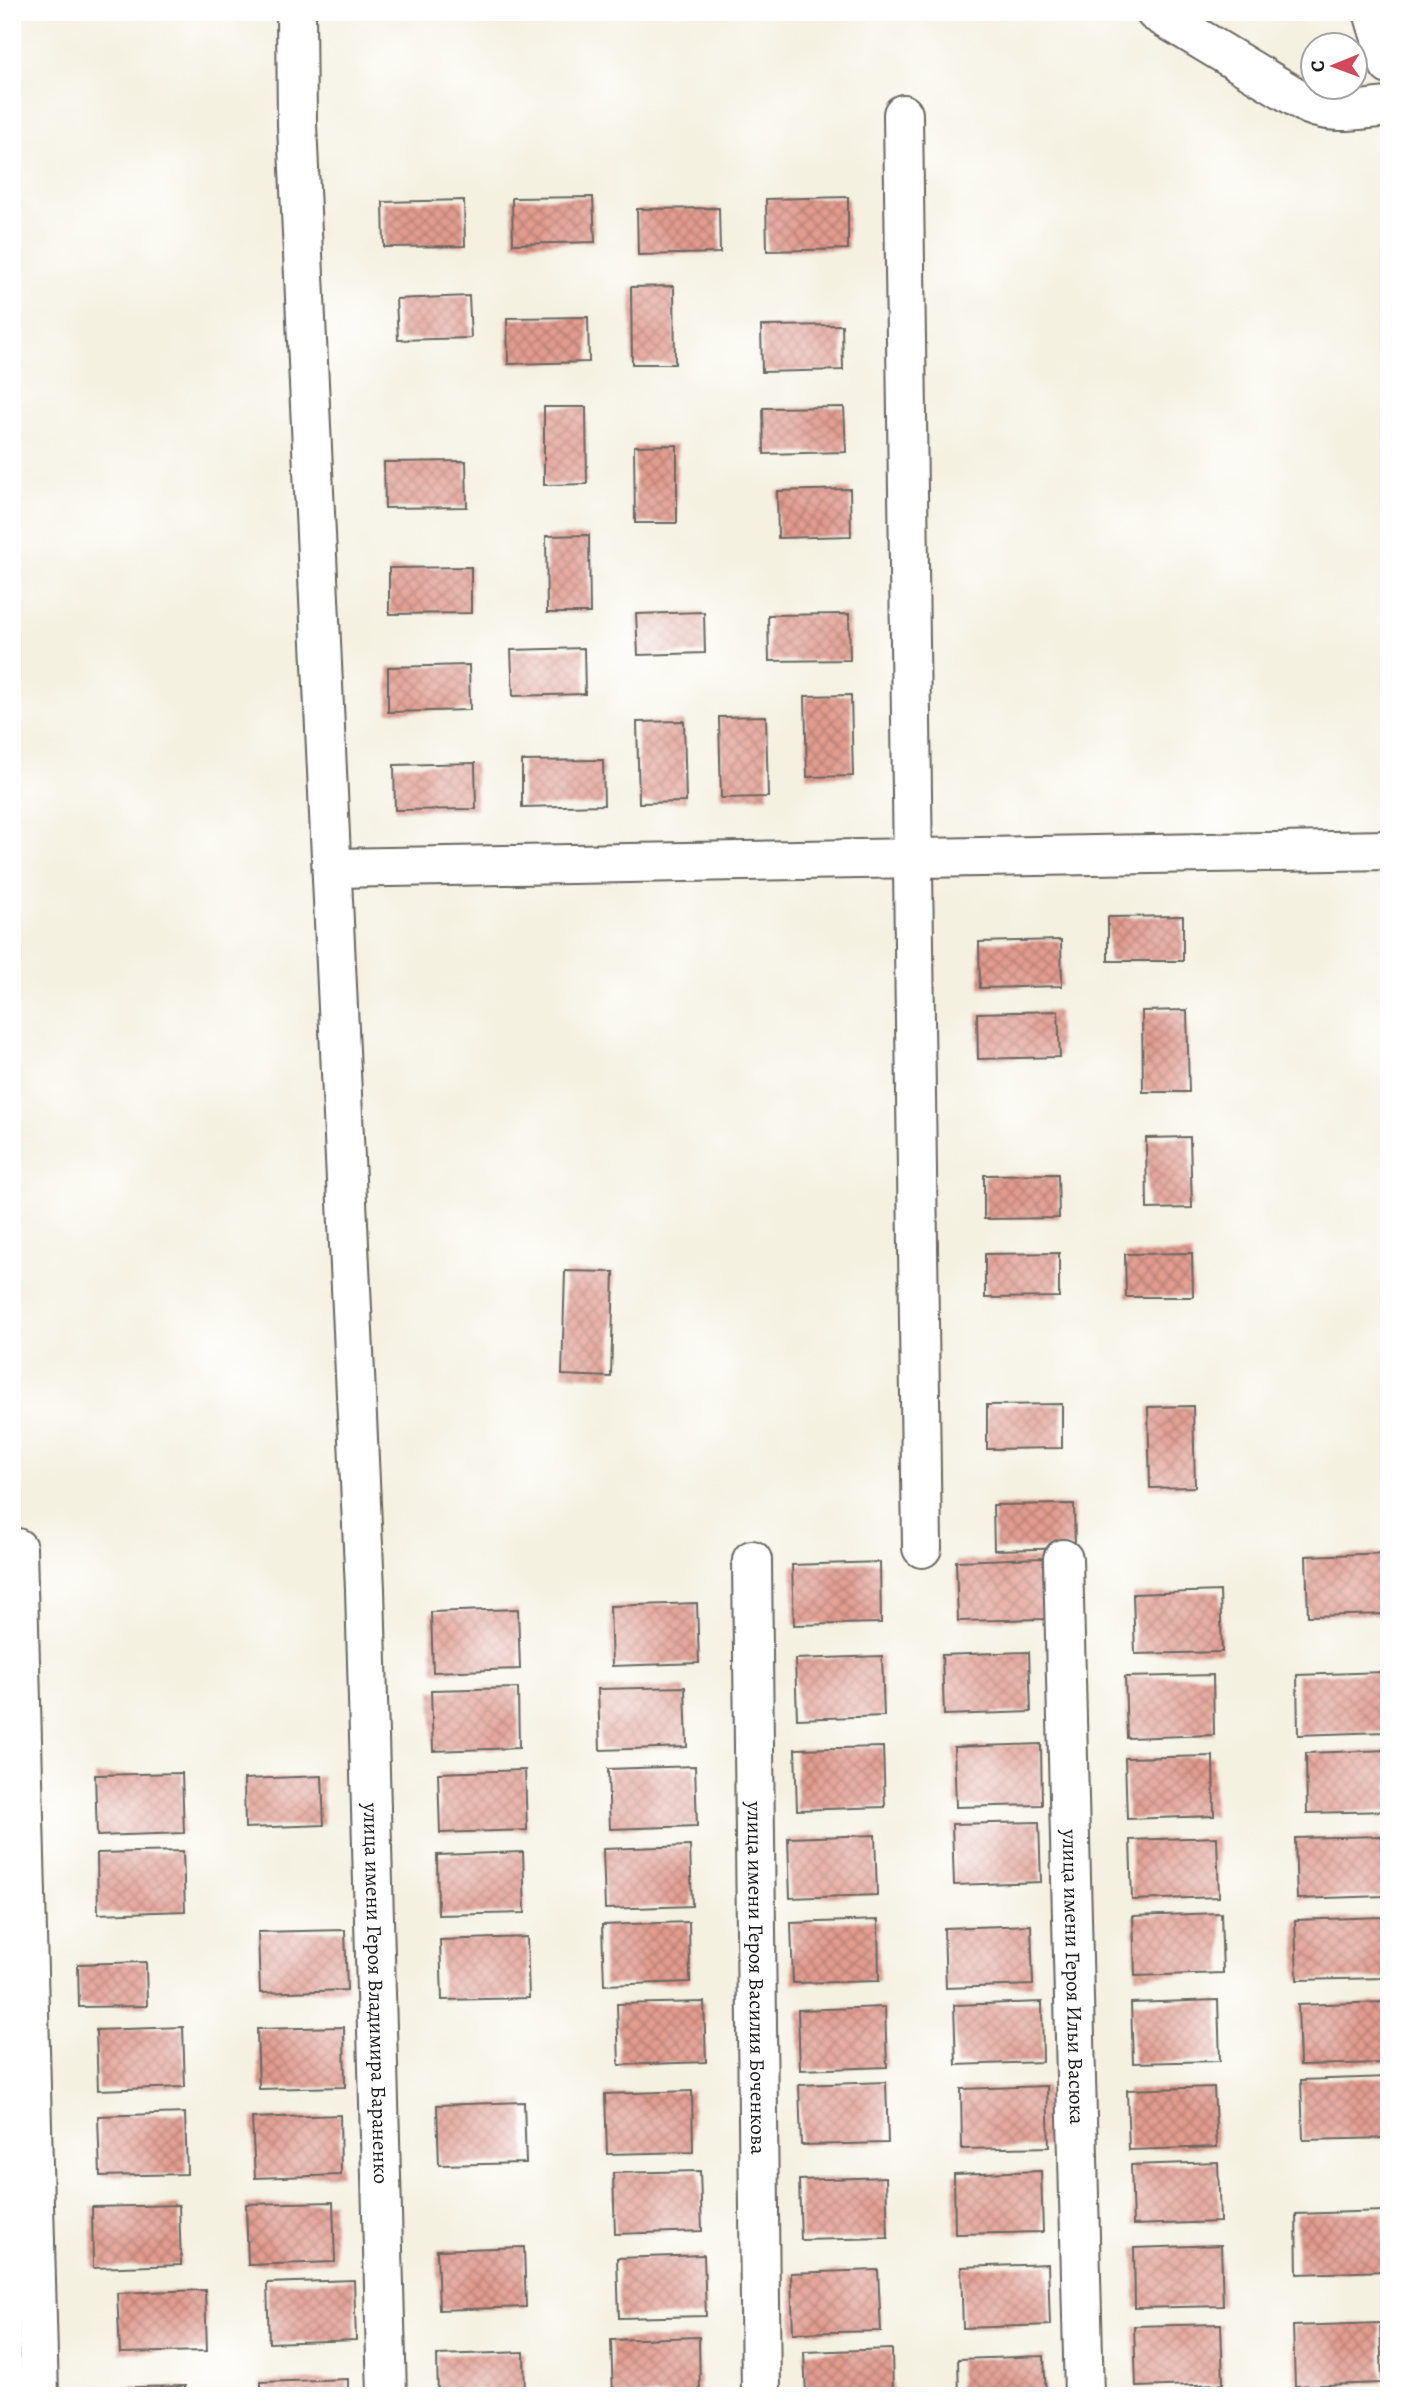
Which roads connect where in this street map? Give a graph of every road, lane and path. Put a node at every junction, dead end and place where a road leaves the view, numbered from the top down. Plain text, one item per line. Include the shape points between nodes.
1 (296, 12) edge
2 (1155, 12) edge
3 (1373, 12) edge
4 (1389, 65) edge
5 (1389, 107) edge
6 (903, 114) dead end
7 (1389, 849) edge
8 (913, 858) junction
9 (332, 868) junction
10 (18, 1548) dead end
11 (922, 1548) dead end
12 (1063, 1559) dead end
13 (752, 1560) dead end
14 (39, 2396) edge
15 (387, 2396) edge
16 (761, 2396) edge
17 (1084, 2396) edge

1 - 9 street, улица имени Героя Владимира Бараненко
2 - 5 street via 1316,108 1342,112
3 - 4 street
6 - 8 street
7 - 8 street
8 - 9 street
8 - 11 street
9 - 15 street, улица имени Героя Владимира Бараненко via 365,1589
10 - 14 street
12 - 17 street, улица имени Героя Ильи Васюка
13 - 16 street, улица имени Героя Василия Боченкова

